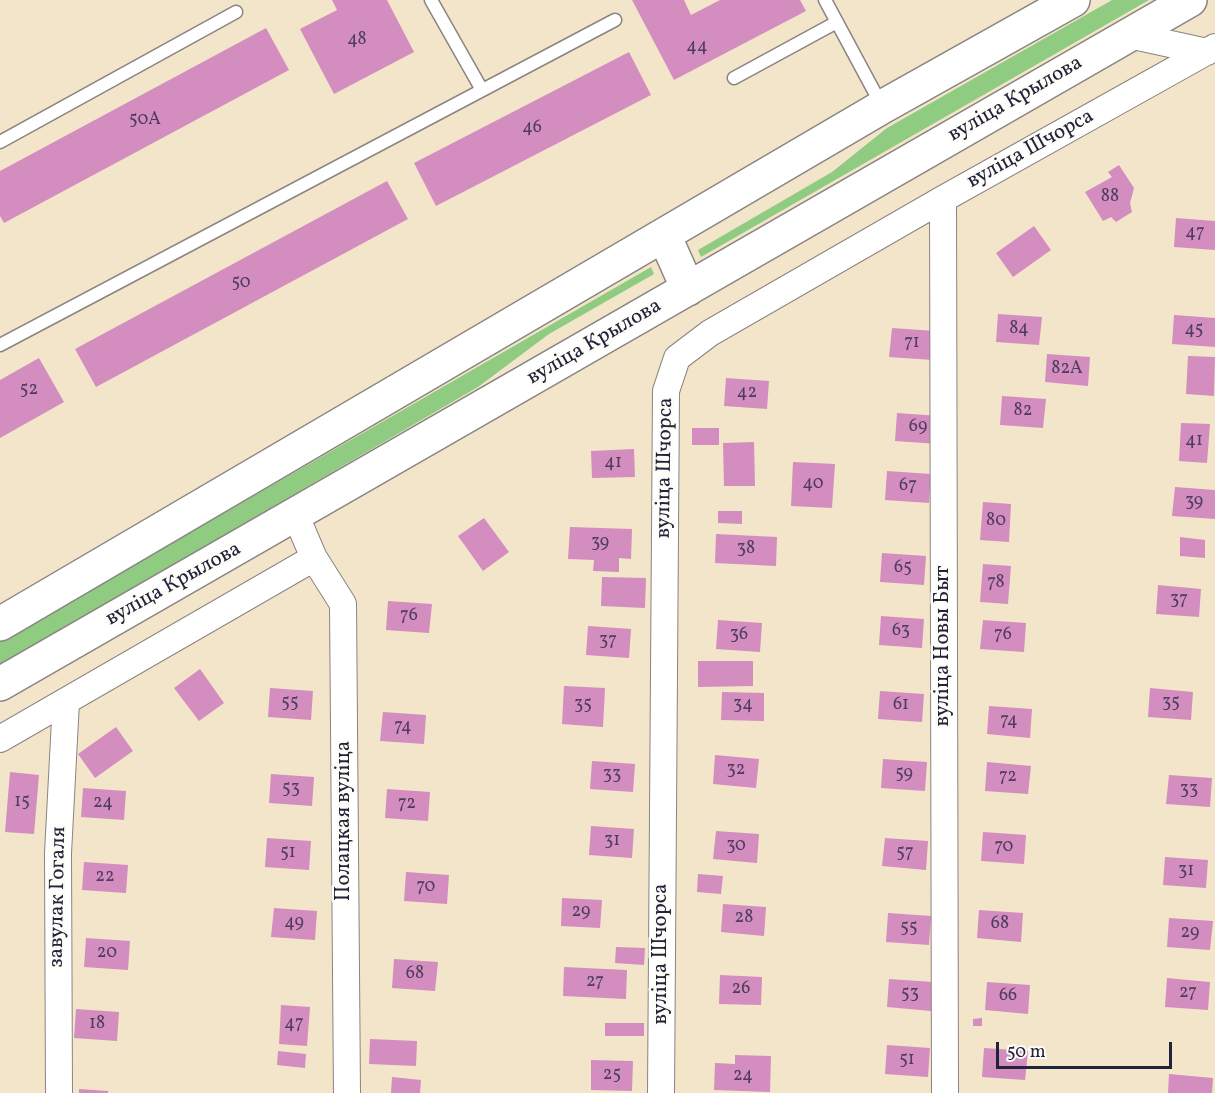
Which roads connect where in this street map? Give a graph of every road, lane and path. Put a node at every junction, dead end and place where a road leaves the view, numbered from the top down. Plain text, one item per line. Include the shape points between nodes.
1 (431, 0) edge
2 (825, 0) edge
3 (1073, 0) edge
4 (1190, 0) edge
5 (236, 12) dead end
6 (615, 20) dead end
7 (837, 22) junction
8 (1129, 35) junction
9 (1211, 49) edge
10 (734, 78) dead end
11 (482, 90) junction
12 (882, 108) junction
13 (0, 142) edge
14 (943, 199) junction
15 (664, 235) junction
16 (688, 289) junction
17 (0, 345) edge
18 (296, 516) junction
19 (314, 558) junction
20 (0, 624) edge
21 (0, 684) edge
22 (66, 701) junction
23 (0, 739) edge
24 (59, 1093) edge
25 (347, 1093) edge
26 (661, 1093) edge
27 (945, 1093) edge

1 - 11 lane
2 - 7 lane
3 - 12 main road
4 - 8 main road, вуліца Крылова
5 - 13 lane
6 - 11 lane
7 - 10 lane
7 - 12 lane
8 - 9 street
8 - 16 main road, вуліца Крылова
9 - 14 street, вуліца Шчорса
11 - 17 lane
12 - 15 main road
14 - 26 street, вуліца Шчорса via 710,333 677,358 666,391
14 - 27 street, вуліца Новы Быт
15 - 16 main road
15 - 20 main road
16 - 18 main road, вуліца Крылова
18 - 19 street, Полацкая вуліца
18 - 21 main road, вуліца Крылова
19 - 22 street
19 - 25 street, Полацкая вуліца via 343,604
22 - 23 street
22 - 24 street, завулак Гогаля via 58,853

